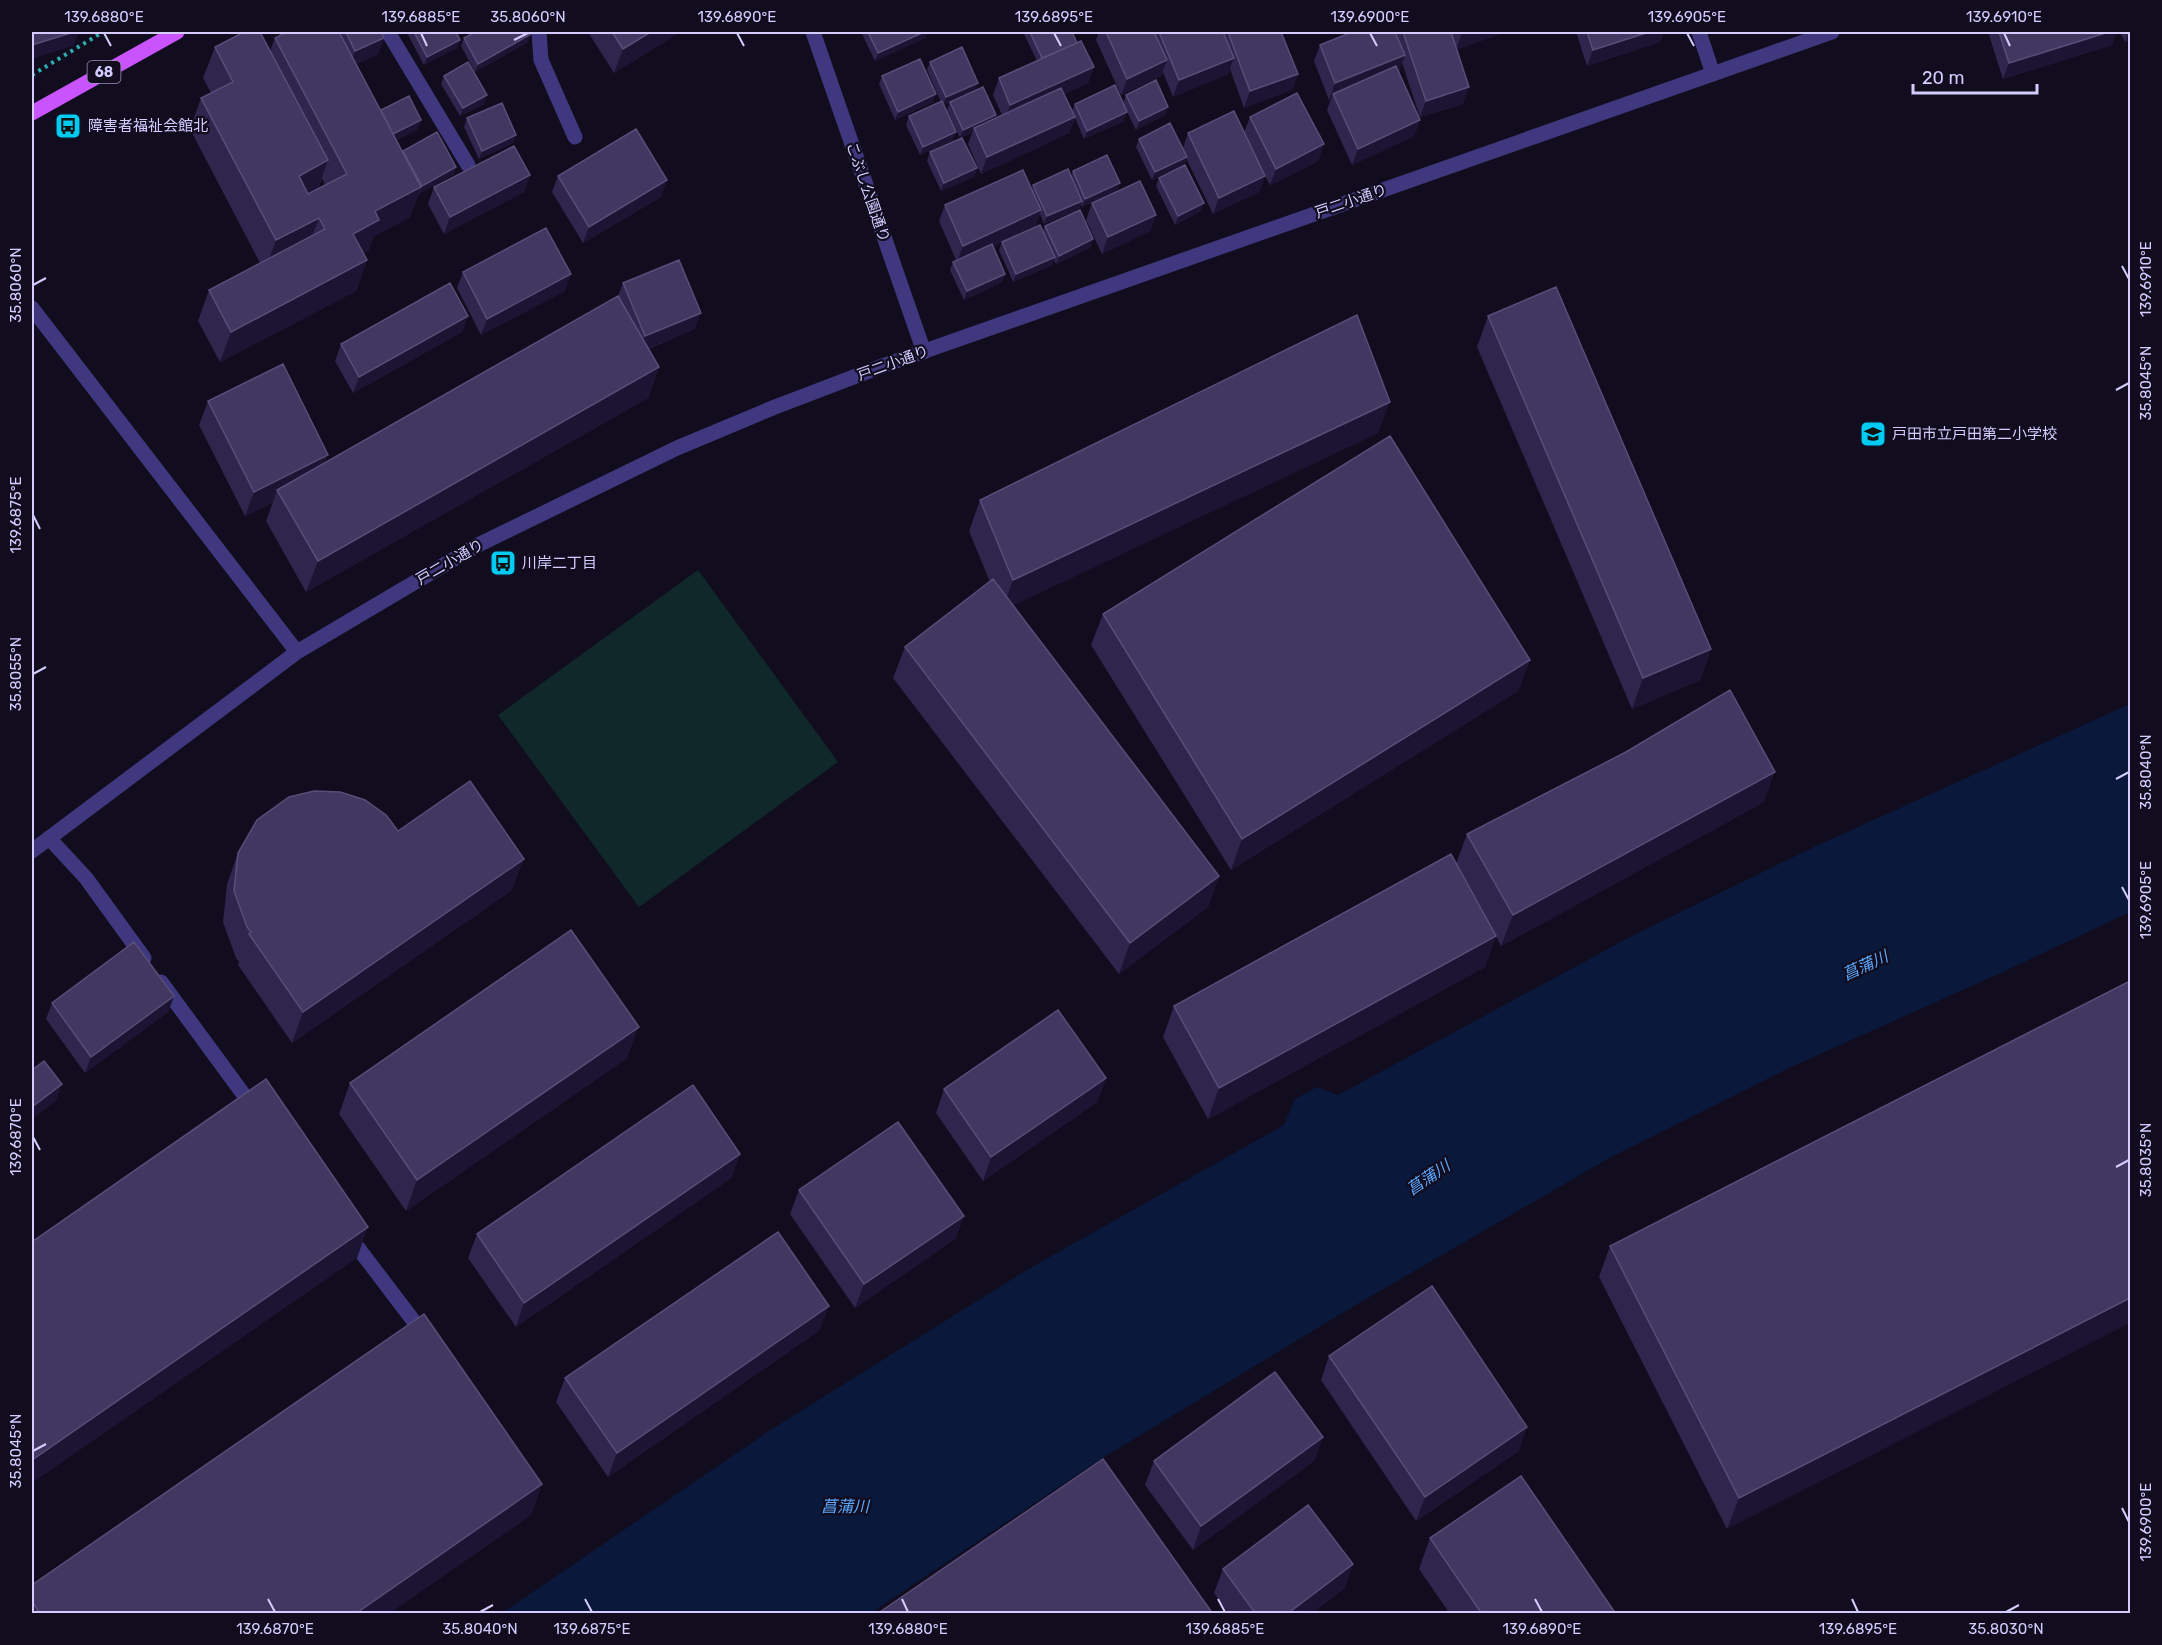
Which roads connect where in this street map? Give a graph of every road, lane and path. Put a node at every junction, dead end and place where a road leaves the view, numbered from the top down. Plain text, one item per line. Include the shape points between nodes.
1 (103, 32) edge
2 (177, 32) edge
3 (388, 32) edge
4 (539, 32) edge
5 (813, 32) edge
6 (1699, 32) edge
7 (1832, 32) edge
8 (1713, 74) junction
9 (32, 75) edge
10 (32, 113) edge
11 (575, 137) dead end
12 (468, 165) dead end
13 (32, 308) edge
14 (924, 352) junction
15 (297, 652) junction
16 (49, 838) junction
17 (32, 851) edge
18 (262, 1119) edge
19 (338, 1221) edge
20 (437, 1352) edge

1 - 9 path
2 - 10 main road, 68
3 - 12 street
4 - 11 street via 541,60
5 - 14 street, こぶし公園通り
6 - 8 street
7 - 8 street, 戸二小通り
8 - 14 street, 戸二小通り
13 - 15 street
14 - 15 street, 戸二小通り via 677,448 476,546
15 - 16 street, 戸二小通り
16 - 17 street, 戸二小通り
16 - 18 street via 86,879
19 - 20 street

